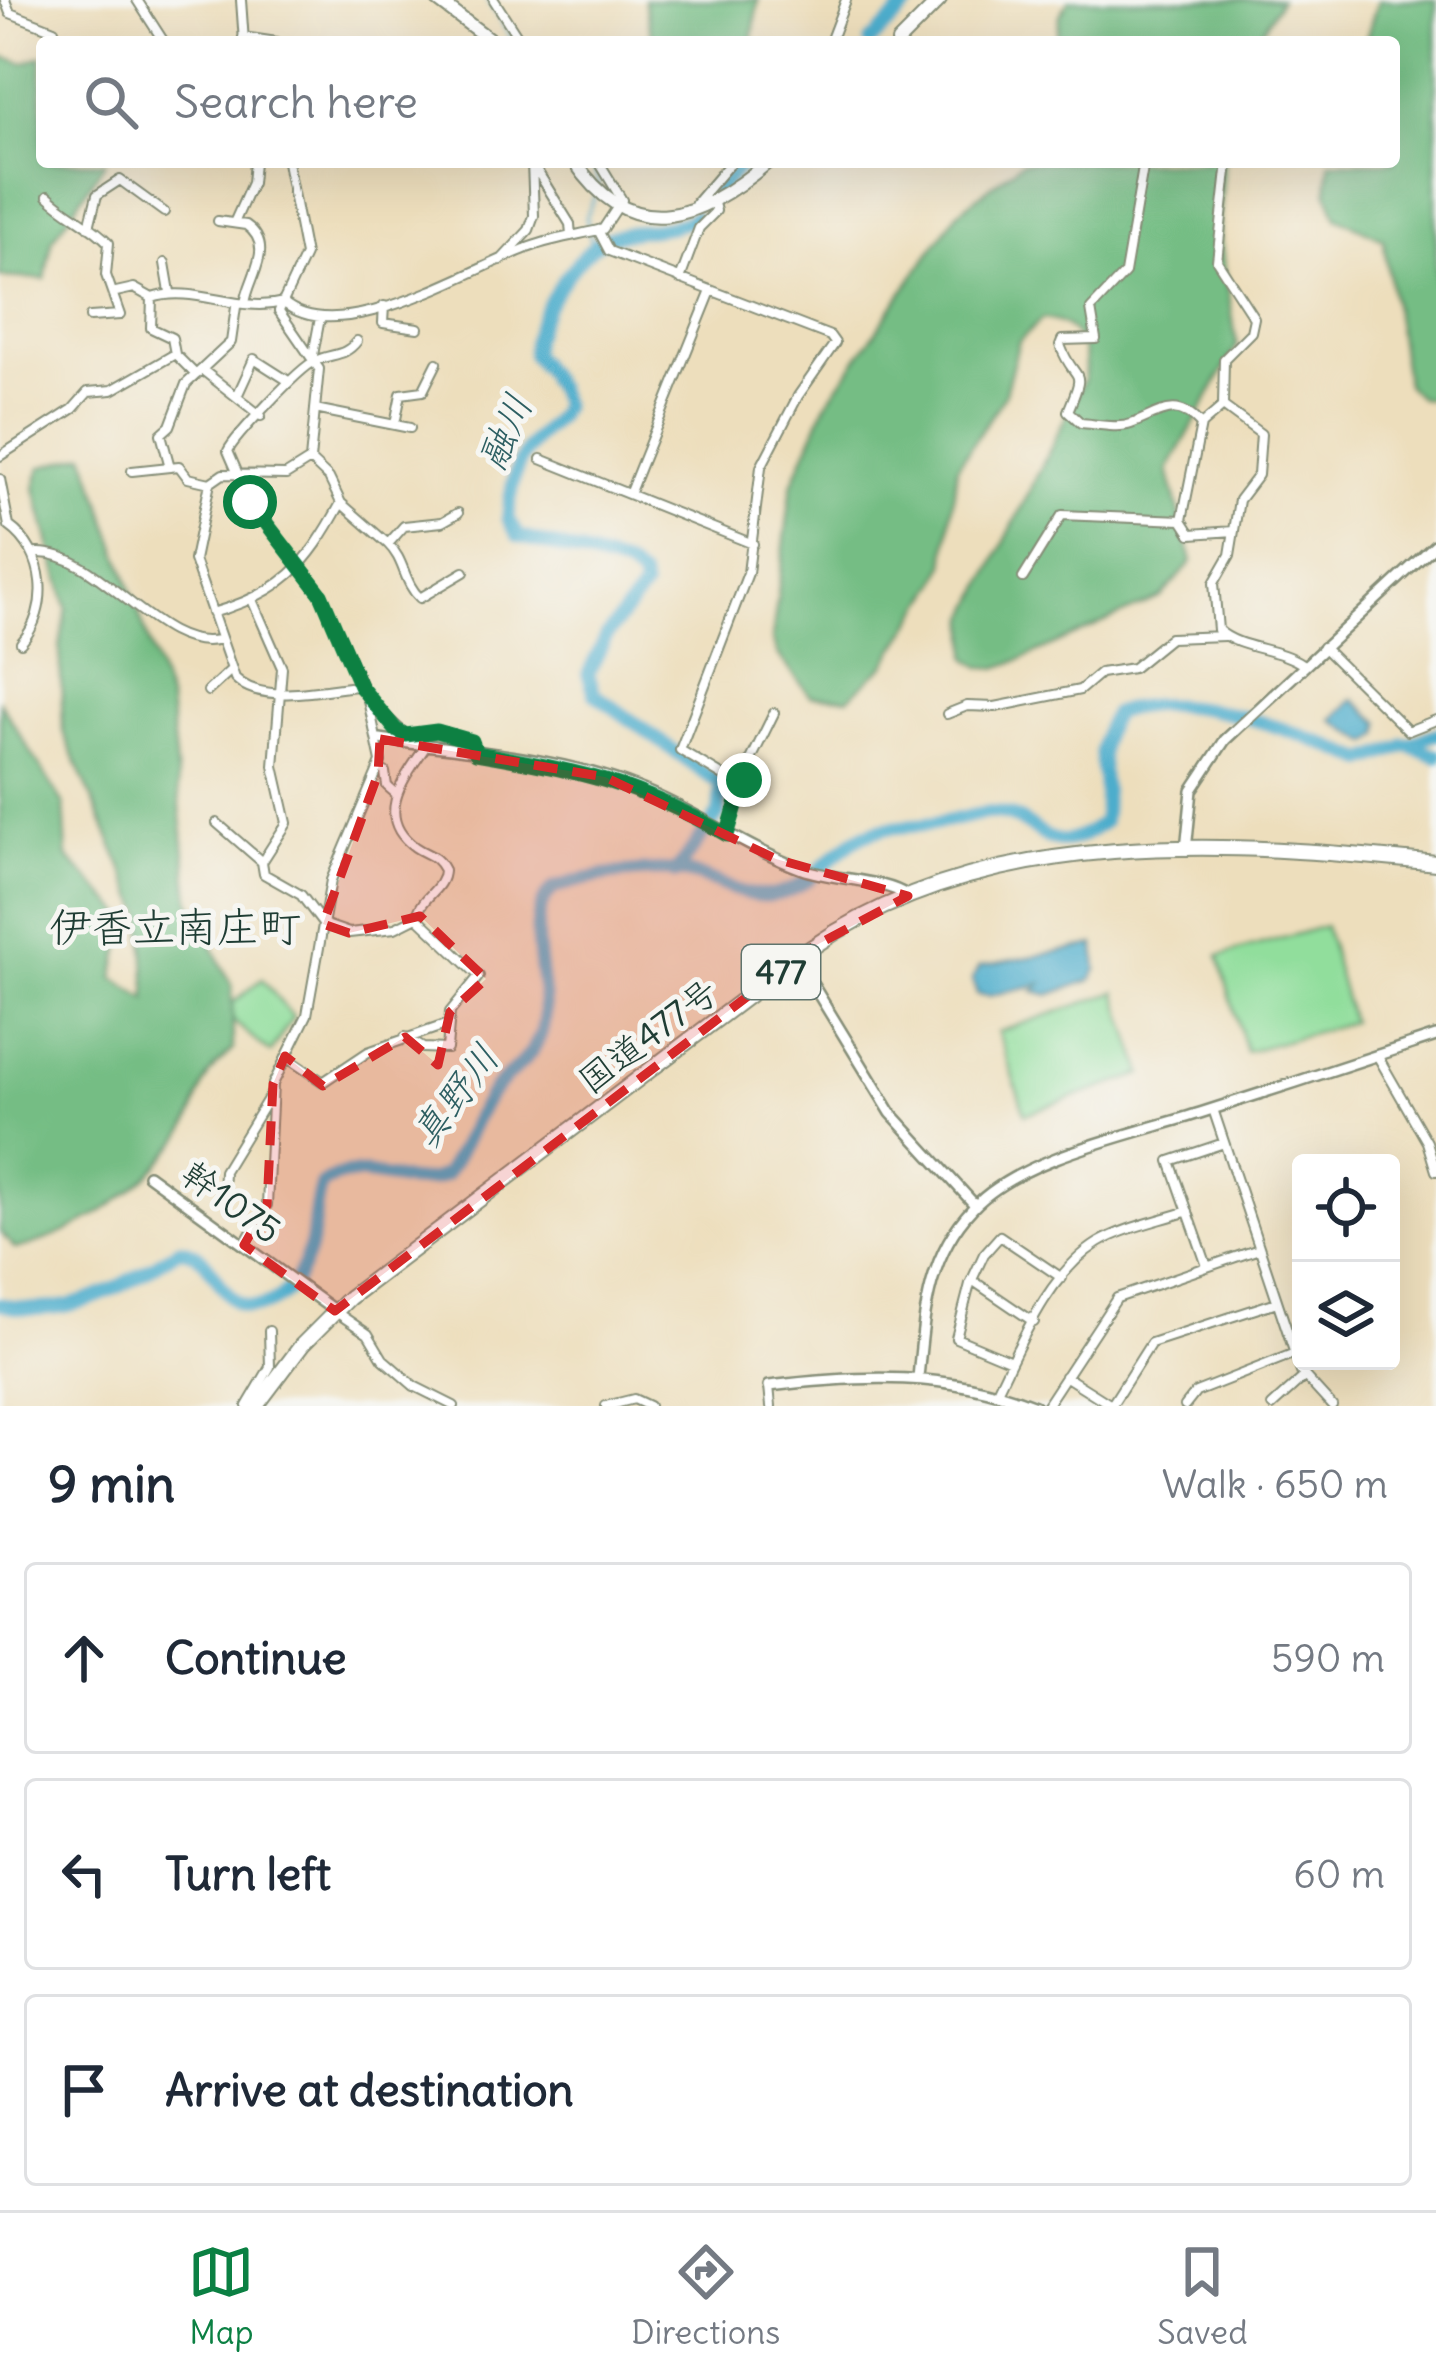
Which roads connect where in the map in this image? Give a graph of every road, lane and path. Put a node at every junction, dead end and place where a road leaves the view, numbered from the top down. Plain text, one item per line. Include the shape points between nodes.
1 (5, 0) edge
2 (137, 0) edge
3 (241, 0) edge
4 (436, 0) edge
5 (494, 0) edge
6 (846, 0) edge
7 (935, 2) edge
8 (54, 29) dead end
9 (160, 36) edge
10 (244, 36) edge
11 (485, 36) edge
12 (517, 36) edge
13 (832, 36) edge
14 (904, 36) edge
15 (253, 168) edge
16 (288, 168) edge
17 (532, 168) edge
18 (536, 168) edge
19 (578, 168) edge
20 (603, 168) edge
21 (726, 168) edge
22 (760, 168) edge
23 (1143, 168) edge
24 (1227, 168) edge
25 (48, 196) dead end
26 (714, 203) junction
27 (619, 207) junction
28 (164, 212) dead end
29 (687, 213) junction
30 (218, 221) dead end
31 (234, 223) junction
32 (89, 227) junction
33 (598, 230) junction
34 (571, 236) junction
35 (501, 260) junction
36 (165, 263) dead end
37 (680, 279) junction
38 (711, 291) junction
39 (116, 292) junction
40 (170, 292) junction
41 (152, 298) junction
42 (283, 302) junction
43 (241, 305) junction
44 (384, 306) junction
45 (90, 317) dead end
46 (320, 318) junction
47 (418, 328) dead end
48 (357, 340) dead end
49 (175, 354) junction
50 (314, 358) junction
51 (437, 363) dead end
52 (201, 374) junction
53 (286, 380) junction
54 (238, 394) junction
55 (1223, 406) junction
56 (316, 409) junction
57 (261, 416) junction
58 (394, 425) junction
59 (1202, 425) junction
60 (410, 428) dead end
61 (0, 456) edge
62 (541, 459) dead end
63 (310, 460) junction
64 (170, 467) junction
65 (132, 471) dead end
66 (238, 474) junction
67 (0, 479) edge
68 (210, 483) junction
69 (630, 492) junction
70 (341, 503) junction
71 (458, 513) dead end
72 (1182, 520) junction
73 (1234, 531) junction
74 (388, 544) junction
75 (753, 544) junction
76 (1436, 544) edge
77 (37, 553) junction
78 (298, 567) junction
79 (464, 572) dead end
80 (1023, 578) dead end
81 (253, 602) junction
82 (212, 614) junction
83 (1224, 636) junction
84 (221, 639) junction
85 (21, 643) dead end
86 (1322, 646) junction
87 (1302, 664) junction
88 (232, 669) junction
89 (360, 686) junction
90 (208, 691) dead end
91 (282, 692) junction
92 (368, 700) junction
93 (774, 713) dead end
94 (947, 714) dead end
95 (1436, 720) edge
96 (380, 739) junction
97 (426, 746) junction
98 (476, 753) junction
99 (385, 772) dead end
100 (739, 784) junction
101 (395, 793) junction
102 (217, 823) dead end
103 (727, 835) junction
104 (1186, 850) junction
105 (262, 862) junction
106 (1436, 863) edge
107 (908, 896) junction
108 (417, 917) junction
109 (323, 924) junction
110 (796, 959) junction
111 (448, 1024) junction
112 (405, 1036) junction
113 (1436, 1036) edge
114 (1377, 1055) junction
115 (285, 1056) junction
116 (273, 1090) junction
117 (1213, 1109) junction
118 (1224, 1143) junction
119 (1436, 1172) edge
120 (148, 1175) dead end
121 (223, 1197) dead end
122 (975, 1204) junction
123 (1188, 1211) junction
124 (244, 1245) junction
125 (1259, 1249) junction
126 (1207, 1266) junction
127 (1062, 1278) junction
128 (972, 1280) junction
129 (1277, 1302) junction
130 (335, 1311) junction
131 (1034, 1322) junction
132 (269, 1331) dead end
133 (1292, 1347) edge
134 (1292, 1354) edge
135 (1011, 1361) junction
136 (1302, 1370) edge
137 (1065, 1376) junction
138 (1305, 1376) junction
139 (918, 1378) junction
140 (769, 1385) joint
141 (997, 1391) junction
142 (247, 1406) edge
143 (256, 1406) edge
144 (454, 1406) edge
145 (606, 1406) edge
146 (650, 1406) edge
147 (771, 1406) edge
148 (1035, 1406) edge
149 (1046, 1406) edge
150 (1112, 1406) edge
151 (1184, 1406) edge
152 (1272, 1406) edge
153 (1333, 1406) edge

1 - 8 street via 10,13
2 - 9 street
3 - 10 street
4 - 11 main road
5 - 12 street
6 - 13 street
7 - 14 main road
15 - 31 street
16 - 42 street via 305,255
17 - 35 street via 530,230
18 - 34 street
19 - 27 main road
20 - 27 street
21 - 29 street
22 - 26 main road
23 - 59 street via 1125,273 1090,309 1096,339 1060,345 1080,380 1068,410 1082,423 1129,426 1167,408
24 - 55 street via 1217,261 1254,318 1224,359
25 - 32 street
26 - 29 main road
26 - 37 street
27 - 29 main road via 639,215
27 - 33 street
28 - 32 street via 119,180 97,195
30 - 31 street
31 - 43 street via 255,231 261,254
32 - 39 street via 109,243 106,275
33 - 34 street
33 - 37 street via 609,251
34 - 35 street
35 - 44 street
36 - 40 street
37 - 38 street
38 - 69 street
38 - 75 street via 835,343 761,467
39 - 41 street via 134,288
39 - 45 street via 120,315
40 - 41 street
40 - 43 street
41 - 49 street via 151,328 172,338
42 - 43 street
42 - 46 street
42 - 50 street via 279,311
43 - 52 street via 231,343
44 - 46 street
44 - 47 street via 383,323
46 - 50 street
48 - 50 street via 349,352
49 - 52 street
49 - 61 street via 112,390 88,392
50 - 53 street
50 - 56 street
51 - 58 street via 423,392 401,394
52 - 54 street
52 - 64 street via 161,434
53 - 54 street via 254,359
53 - 57 street
54 - 57 street
55 - 59 street
55 - 73 street via 1261,434 1258,475 1242,492
56 - 58 street
56 - 63 street
57 - 66 street via 231,443
58 - 60 street
59 - 72 street
62 - 69 street
63 - 66 street via 286,476
63 - 70 street
64 - 65 street
64 - 68 street
66 - 68 street
66 - 78 street
67 - 77 street via 9,526
68 - 82 street via 194,560
69 - 75 street
70 - 74 street
70 - 78 street
71 - 74 street via 404,526
72 - 73 street via 1191,534
72 - 80 street via 1062,515
73 - 83 street via 1214,583
74 - 79 street via 420,598
75 - 100 street via 680,750
76 - 86 street
77 - 84 street via 60,554 180,634
77 - 85 street via 38,621
78 - 81 street
78 - 89 street via 321,594
81 - 82 street
81 - 91 street via 279,652
82 - 84 street
83 - 87 street
83 - 94 street via 1170,638 1133,668 1100,673 1080,690
84 - 88 street
86 - 87 street
86 - 95 street via 1408,731
87 - 104 street via 1197,779
88 - 90 street
88 - 91 street via 243,686
89 - 91 street
89 - 92 street
91 - 105 street via 274,766 287,823
92 - 96 street
92 - 98 street via 406,735 459,735
93 - 100 street
96 - 97 street
96 - 109 street via 378,774 331,880
97 - 98 street
97 - 101 street
98 - 103 street via 632,785
99 - 101 street
100 - 103 street
101 - 108 street via 396,830 444,870
102 - 105 street
103 - 107 street via 832,880
104 - 106 highway, 国道477号 / 477 via 1286,847
104 - 107 highway, 国道477号 / 477 via 1030,862
105 - 109 street via 264,874 301,895
107 - 110 highway, 国道477号 / 477
108 - 109 street via 349,933
108 - 111 street via 479,976
109 - 115 street via 307,1016
110 - 122 street via 891,1113
110 - 130 highway, 国道477号 / 477
111 - 112 street
111 - 112 street via 447,1048 423,1048
112 - 115 street via 323,1082
113 - 114 street
114 - 117 street
114 - 119 street
115 - 116 street
116 - 121 street via 224,1171
116 - 124 street via 267,1205
117 - 118 street
117 - 122 street via 1020,1175
118 - 123 street via 1170,1161
118 - 125 street
120 - 124 street, 幹1075
122 - 139 street via 932,1276
123 - 126 street
123 - 127 street via 1096,1244
124 - 130 street, 幹1075
125 - 126 street
125 - 129 street
126 - 137 street via 1117,1298
127 - 128 street via 1000,1236
127 - 131 street
128 - 131 street
128 - 135 street via 956,1338
129 - 133 street
129 - 150 street via 1151,1342
130 - 143 highway, 国道477号 / 477
130 - 144 street via 368,1334 413,1386
131 - 135 street
132 - 142 street via 270,1367
134 - 151 street via 1196,1392
135 - 141 street
136 - 138 street
137 - 149 street
137 - 150 street
138 - 152 street
138 - 153 street
139 - 140 street
139 - 141 street
140 - 147 street
141 - 148 street
145 - 146 street via 634,1399

